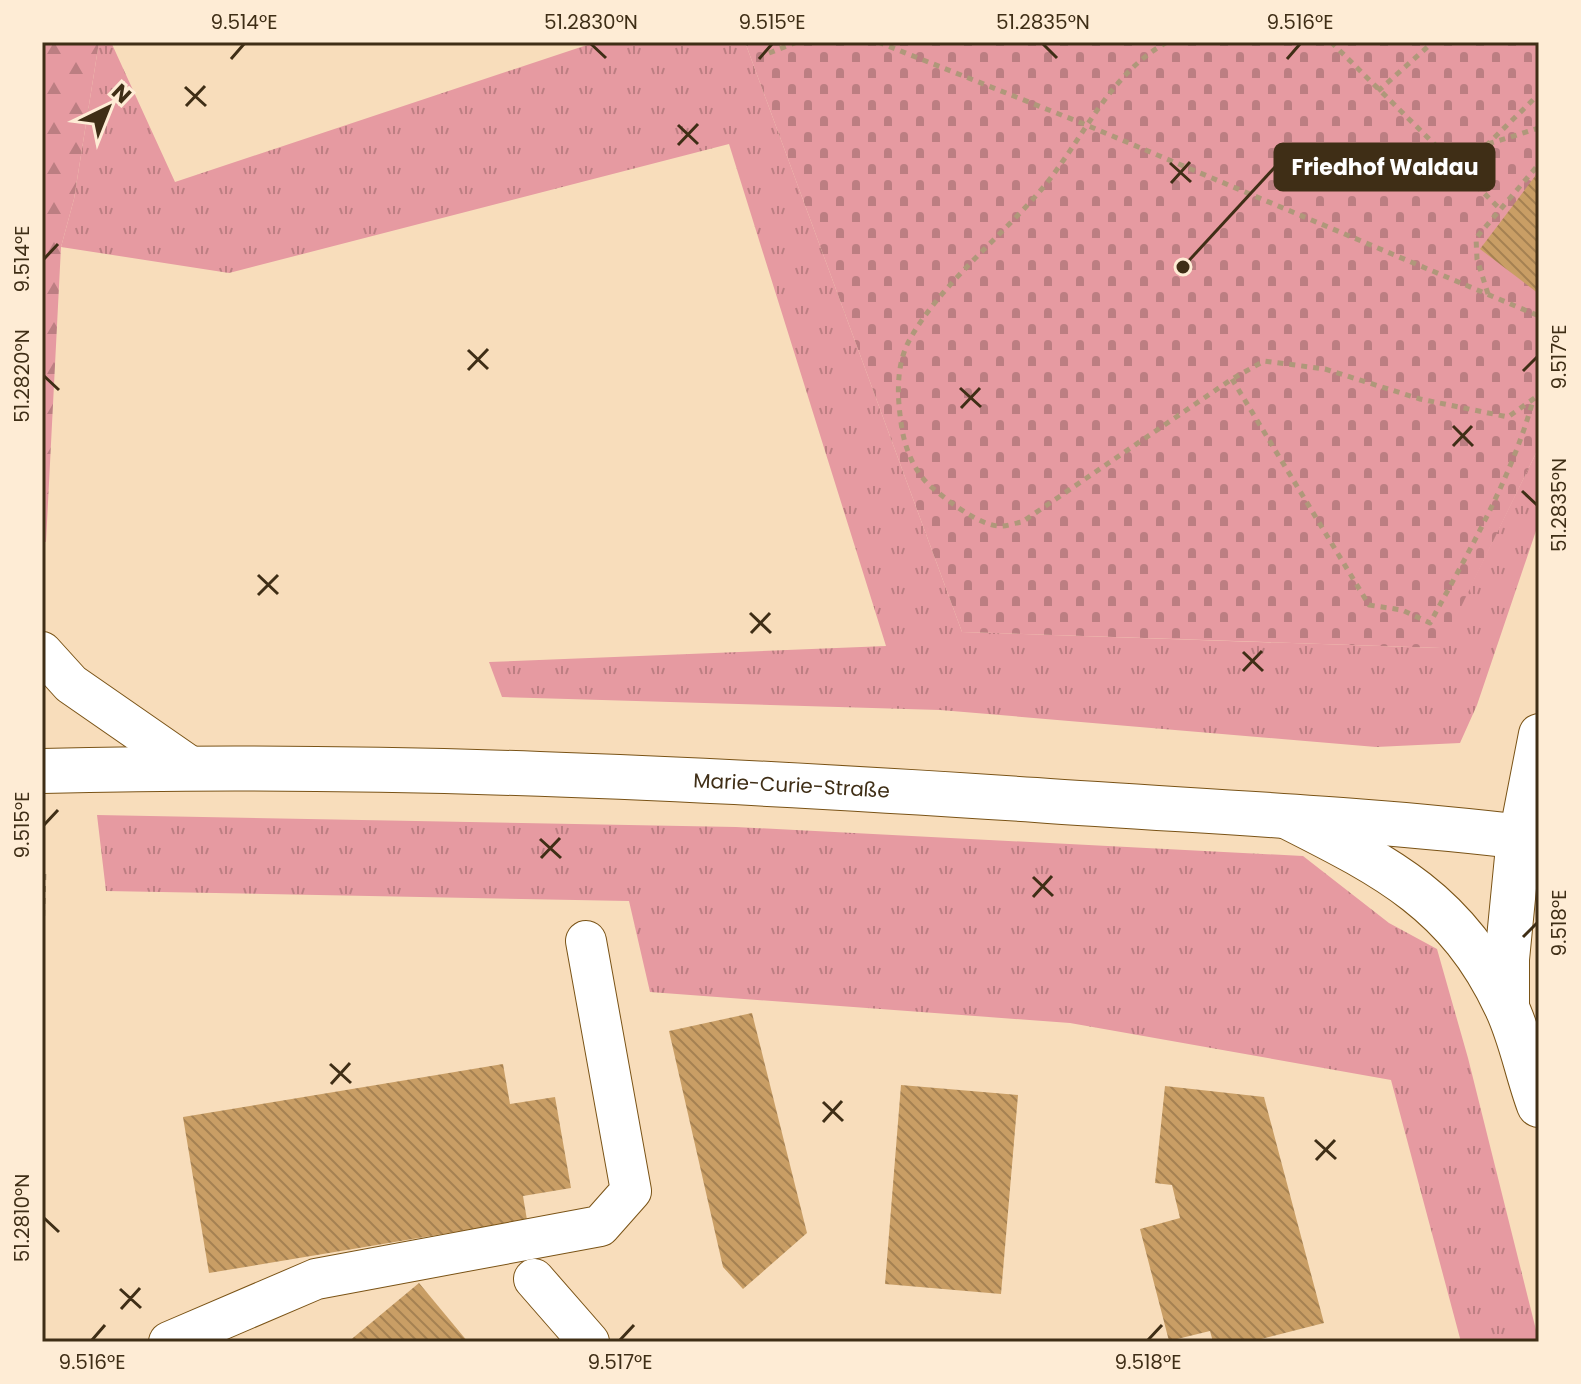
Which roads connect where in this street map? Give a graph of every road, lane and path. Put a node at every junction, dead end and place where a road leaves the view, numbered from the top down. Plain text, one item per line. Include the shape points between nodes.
1 (797, 42) edge
2 (878, 42) edge
3 (1167, 42) edge
4 (1331, 42) edge
5 (1433, 42) edge
6 (769, 53) dead end
7 (1378, 91) junction
8 (1539, 94) edge
9 (1084, 124) junction
10 (1539, 128) edge
11 (1488, 144) junction
12 (1539, 164) edge
13 (1460, 171) junction
14 (1499, 208) junction
15 (1488, 294) junction
16 (1539, 316) edge
17 (1232, 379) junction
18 (1539, 395) edge
19 (1533, 403) junction
20 (42, 652) edge
21 (1539, 734) edge
22 (195, 770) junction
23 (42, 771) edge
24 (1290, 818) junction
25 (1532, 847) edge
26 (44, 869) edge
27 (42, 940) edge
28 (586, 941) dead end
29 (1507, 1007) junction
30 (1539, 1105) edge
31 (534, 1279) dead end
32 (169, 1342) edge
33 (589, 1342) edge

1 - 6 path
2 - 9 path
3 - 9 path via 1144,55
4 - 7 path
5 - 7 path
7 - 13 path
8 - 11 path
9 - 15 path
9 - 17 path via 1059,168 909,340 896,388 903,437 921,479 955,505 998,526 1022,522
10 - 11 path
11 - 13 path
12 - 14 path
13 - 14 path
14 - 15 path via 1476,238
15 - 16 path
17 - 19 path via 1264,361 1325,369 1420,399 1508,417
17 - 19 path via 1369,605 1402,610 1430,623 1515,454
18 - 19 path
20 - 22 street via 71,684
21 - 25 street
22 - 23 main road, Marie-Curie-Straße
22 - 24 main road, Marie-Curie-Straße via 446,768 761,781
24 - 25 main road, Marie-Curie-Straße
24 - 29 main road via 1358,852 1446,915
25 - 29 main road via 1507,959
26 - 27 path
28 - 32 street via 631,1191 600,1226 316,1279
29 - 30 main road
31 - 33 street

